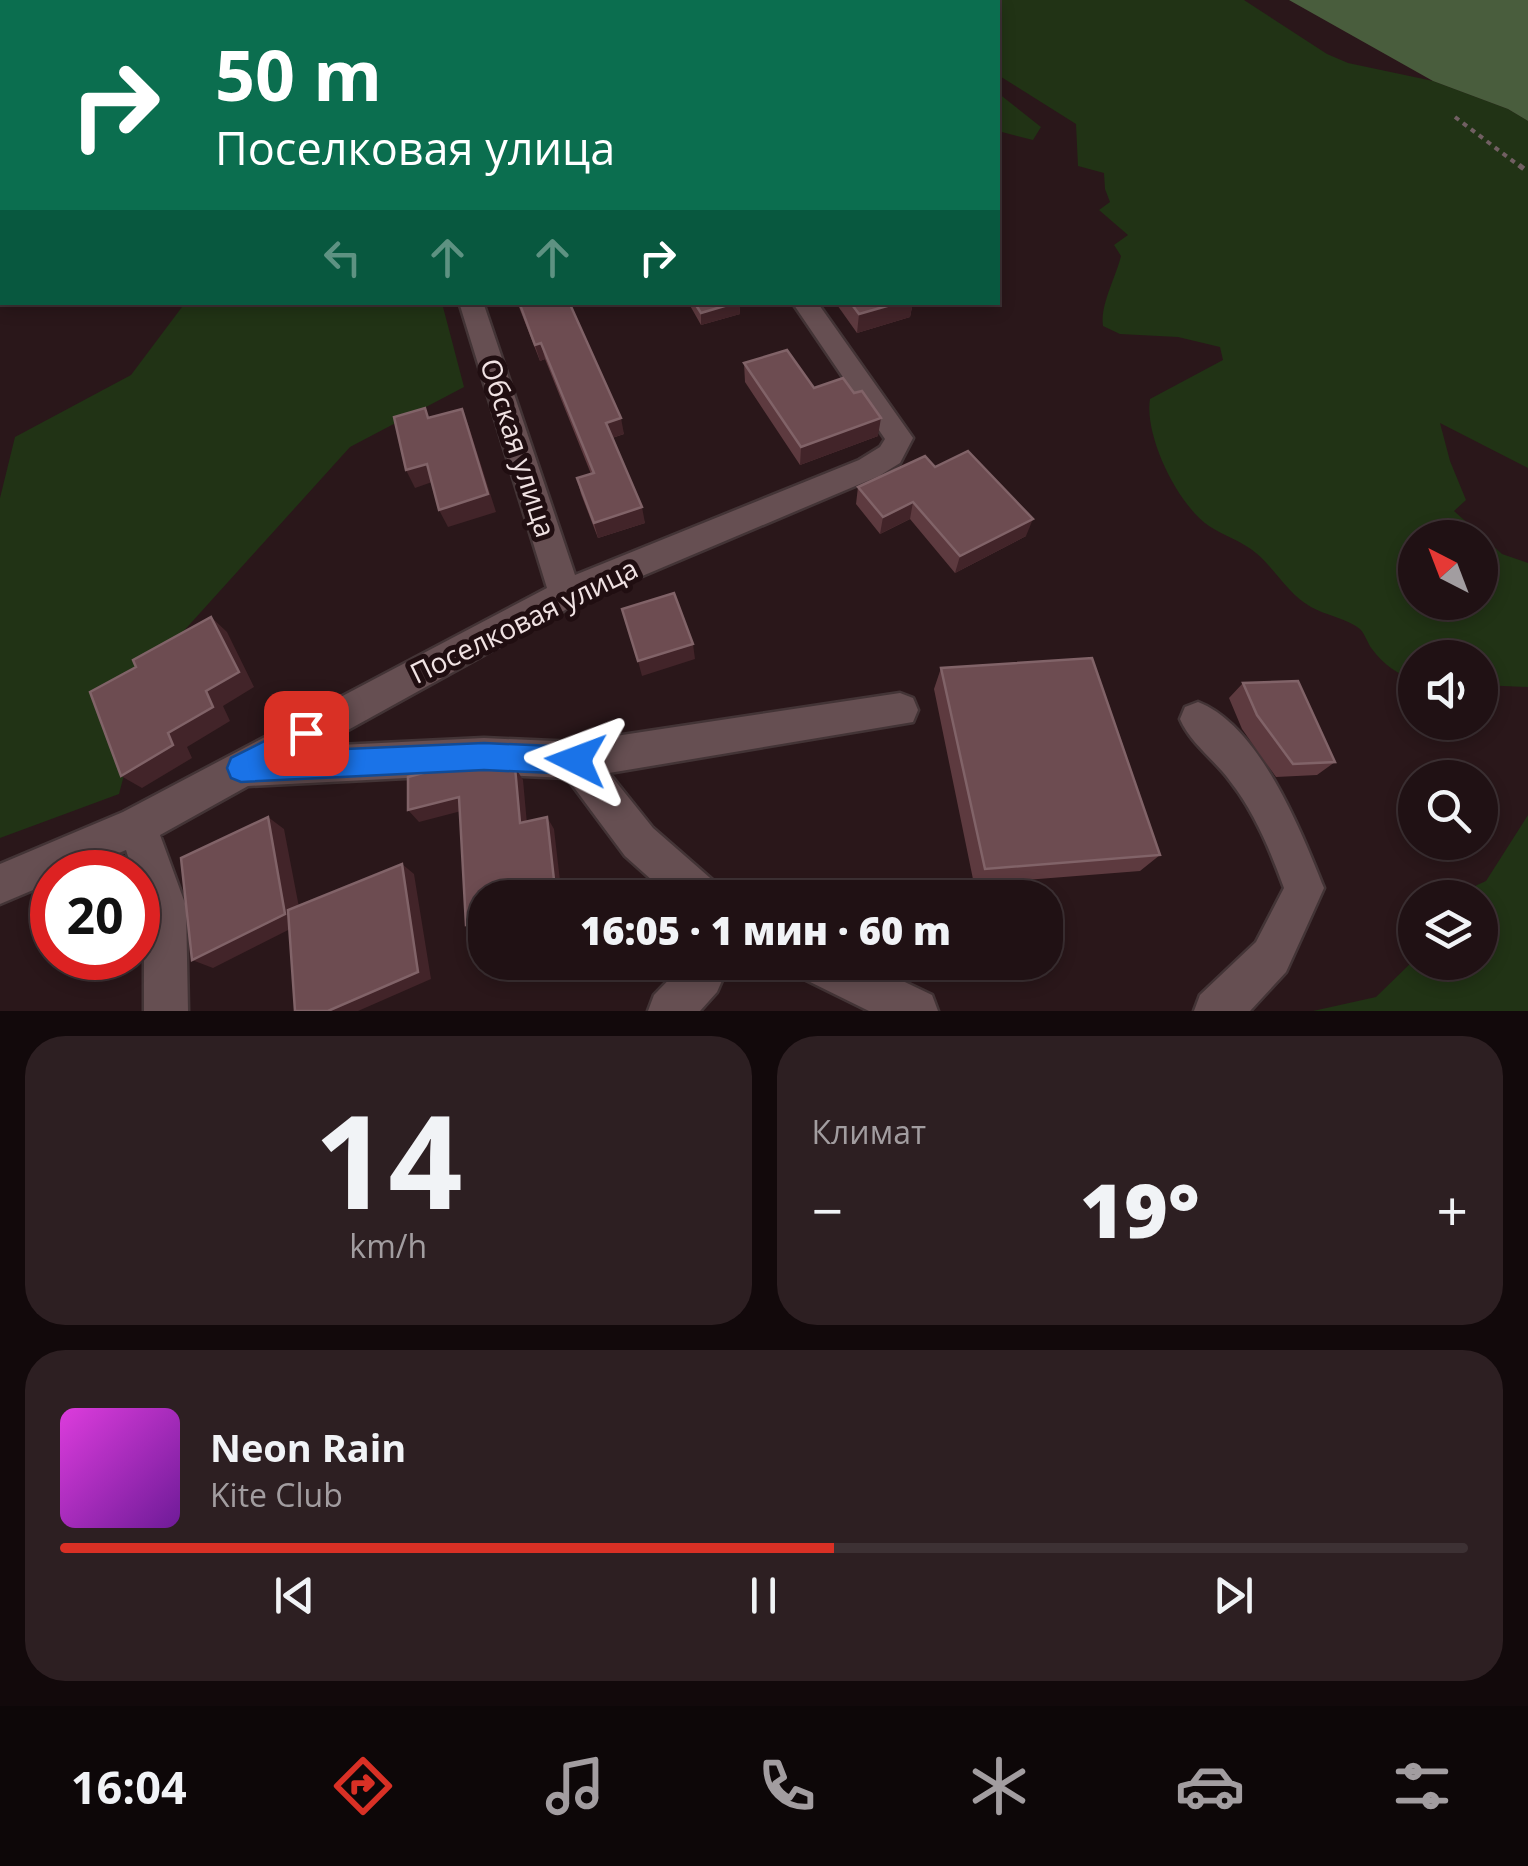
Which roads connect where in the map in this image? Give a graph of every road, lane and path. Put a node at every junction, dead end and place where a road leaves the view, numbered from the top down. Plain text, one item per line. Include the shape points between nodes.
1 (1455, 117) dead end
2 (1528, 172) edge
3 (472, 305) edge
4 (806, 305) edge
5 (564, 594) junction
6 (900, 710) dead end
7 (1198, 719) dead end
8 (576, 760) junction
9 (241, 768) junction
10 (137, 826) junction
11 (682, 880) edge
12 (0, 884) edge
13 (699, 980) edge
14 (852, 980) edge
15 (166, 1011) edge
16 (670, 1011) edge
17 (916, 1011) edge
18 (1216, 1011) edge

1 - 2 path
3 - 5 street, Обская улица
4 - 5 street, Поселковая улица via 899,438 890,455
5 - 9 street, Поселковая улица
6 - 8 street
7 - 18 street via 1238,756 1274,812 1304,888 1278,952 1258,979
8 - 9 street via 484,756
8 - 11 street via 639,842
9 - 10 street, Поселковая улица
10 - 12 street, Поселковая улица
10 - 15 street via 165,906
13 - 16 street
14 - 17 street

